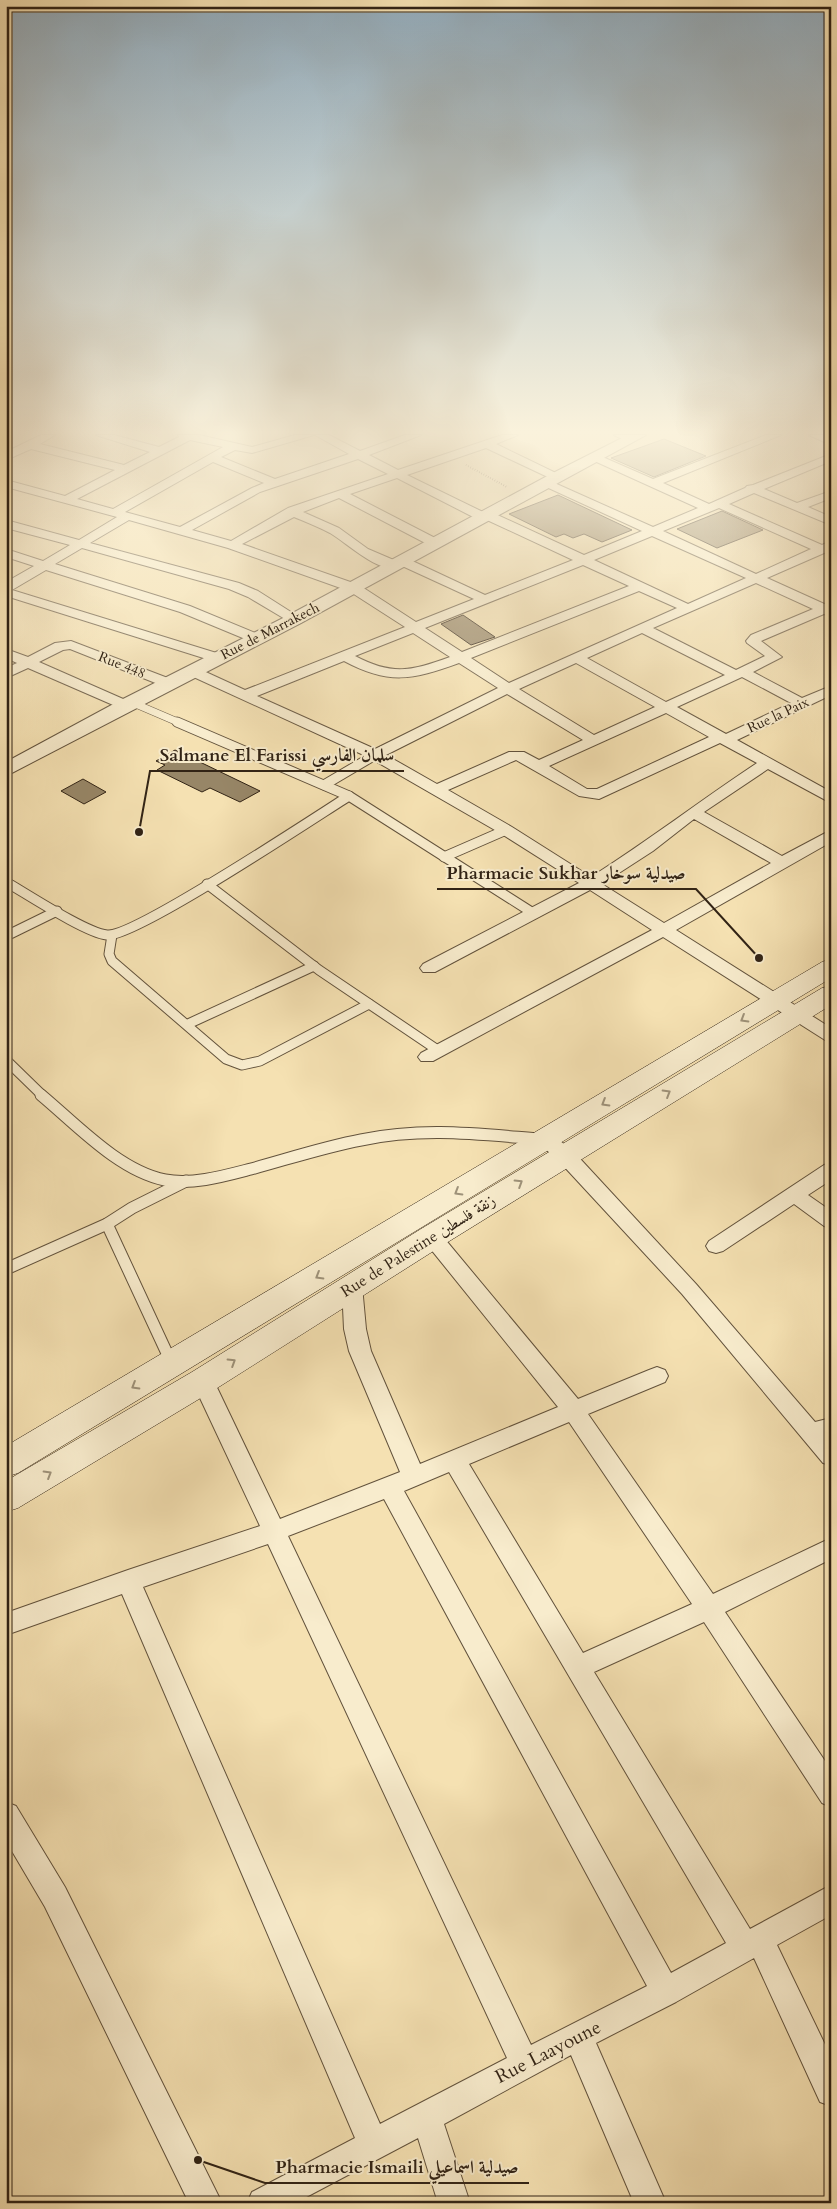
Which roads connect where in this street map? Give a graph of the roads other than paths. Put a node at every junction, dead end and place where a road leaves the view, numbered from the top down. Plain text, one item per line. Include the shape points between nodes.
1 (58, 538) edge
2 (88, 538) edge
3 (207, 538) edge
4 (245, 538) edge
5 (345, 538) edge
6 (426, 538) edge
7 (444, 538) edge
8 (537, 538) edge
9 (635, 538) edge
10 (667, 538) edge
11 (793, 538) edge
12 (435, 543) junction
13 (80, 544) junction
14 (232, 545) junction
15 (825, 551) edge
16 (6, 553) edge
17 (586, 559) junction
18 (398, 563) junction
19 (43, 565) junction
20 (757, 579) junction
21 (639, 586) junction
22 (6, 588) edge
23 (354, 588) junction
24 (6, 592) edge
25 (484, 599) junction
26 (689, 609) junction
27 (827, 611) edge
28 (295, 619) junction
29 (417, 628) junction
30 (644, 628) junction
31 (255, 638) junction
32 (6, 653) edge
33 (345, 656) junction
34 (462, 657) junction
35 (218, 658) junction
36 (577, 658) junction
37 (27, 662) junction
38 (192, 671) junction
39 (6, 674) edge
40 (739, 674) junction
41 (168, 683) junction
42 (508, 688) junction
43 (830, 691) edge
44 (246, 695) junction
45 (128, 703) junction
46 (803, 704) junction
47 (667, 706) junction
48 (723, 739) junction
49 (595, 740) junction
50 (374, 755) junction
51 (768, 763) junction
52 (538, 766) junction
53 (6, 770) edge
54 (324, 786) junction
55 (436, 790) junction
56 (348, 796) junction
57 (831, 798) edge
58 (693, 812) junction
59 (506, 830) junction
60 (831, 836) edge
61 (444, 857) junction
62 (781, 862) junction
63 (6, 882) edge
64 (206, 884) junction
65 (590, 884) junction
66 (57, 911) junction
67 (533, 913) junction
68 (662, 930) junction
69 (112, 935) junction
70 (6, 936) edge
71 (314, 966) junction
72 (831, 967) edge
73 (429, 968) dead end
74 (831, 994) edge
75 (369, 1004) junction
76 (785, 1008) junction
77 (188, 1024) junction
78 (831, 1036) edge
79 (433, 1054) joint
80 (6, 1060) edge
81 (555, 1147) junction
82 (831, 1170) edge
83 (187, 1181) junction
84 (795, 1195) junction
85 (831, 1221) edge
86 (107, 1224) junction
87 (432, 1237) junction
88 (716, 1246) dead end
89 (7, 1267) edge
90 (352, 1286) junction
91 (172, 1364) junction
92 (657, 1376) dead end
93 (203, 1381) junction
94 (575, 1412) junction
95 (820, 1429) edge
96 (831, 1456) edge
97 (454, 1459) junction
98 (6, 1463) edge
99 (414, 1478) junction
100 (390, 1487) junction
101 (6, 1498) edge
102 (273, 1533) junction
103 (831, 1548) edge
104 (128, 1580) junction
105 (709, 1608) junction
106 (6, 1624) edge
107 (578, 1667) junction
108 (831, 1794) edge
109 (6, 1815) edge
110 (831, 1899) edge
111 (752, 1943) junction
112 (666, 1992) junction
113 (578, 2036) junction
114 (525, 2064) junction
115 (831, 2090) edge
116 (426, 2116) junction
117 (374, 2144) junction
118 (206, 2203) edge
119 (263, 2203) edge
120 (454, 2203) edge
121 (650, 2203) edge

1 - 13 street
2 - 13 street
3 - 14 street
4 - 14 street
5 - 18 street via 364,552
6 - 12 street
7 - 12 street, Rue de Marrakech
8 - 17 street
9 - 17 street
10 - 20 street
11 - 15 street
12 - 18 street, Rue de Marrakech
13 - 19 street
13 - 28 street via 234,586
14 - 23 street
15 - 20 street
16 - 19 street
17 - 21 street
17 - 25 street
18 - 23 street, Rue de Marrakech
18 - 25 street
19 - 22 street
19 - 31 street via 185,609
20 - 26 street
20 - 27 street
21 - 26 street
21 - 34 street
23 - 28 street, Rue de Marrakech
23 - 29 street
24 - 35 street
25 - 29 street
26 - 30 street
27 - 40 street via 754,639 754,643 776,657
28 - 31 street, Rue de Marrakech
29 - 33 street
29 - 34 street
30 - 36 street
30 - 40 street
31 - 35 street, Rue de Marrakech
32 - 37 street
33 - 34 street via 386,674 423,671
33 - 44 street
34 - 42 street
35 - 38 street, Rue de Marrakech
36 - 42 street
36 - 47 street
37 - 39 street
37 - 41 street, Rue 448 via 60,646 76,646
37 - 45 street
38 - 41 street, Rue de Marrakech
38 - 44 street
40 - 46 street
40 - 47 street
41 - 45 street, Rue de Marrakech
42 - 49 street
42 - 50 street
43 - 46 street, Rue la Paix
44 - 50 street
45 - 53 street, Rue de Marrakech
45 - 54 lane
46 - 48 street, Rue la Paix
47 - 48 street
47 - 49 street
48 - 51 street
48 - 52 street, Rue la Paix via 599,794 584,792
49 - 52 street
50 - 54 lane
50 - 55 street
51 - 57 street
51 - 58 street
52 - 55 street, Rue la Paix via 519,755 509,756
54 - 56 lane
55 - 59 street
56 - 61 lane
56 - 64 lane
58 - 62 street
58 - 65 street via 647,848
59 - 61 lane
59 - 65 street
60 - 62 street
61 - 67 lane
62 - 68 street
63 - 66 lane
64 - 69 lane via 133,929
64 - 71 lane
65 - 67 street
65 - 68 street
66 - 69 lane via 98,933
66 - 70 lane
67 - 73 street
68 - 76 street
68 - 79 street
69 - 77 lane via 109,954 112,961
71 - 75 lane
71 - 77 lane
72 - 76 main road, Rue de Palestine زنقة فلسطين
74 - 76 main road, Rue de Palestine زنقة فلسطين
75 - 77 lane via 260,1061 242,1065 226,1059
75 - 79 lane
76 - 78 street
76 - 81 main road, Rue de Palestine زنقة فلسطين
80 - 83 lane via 38,1092 116,1158 166,1180
81 - 83 lane via 438,1130 411,1132 361,1140 238,1173
87 -> 81 main road, Rue de Palestine زنقة فلسطين
81 -> 91 main road, Rue de Palestine زنقة فلسطين
81 - 95 street
82 - 84 street
83 - 86 lane
84 - 85 street
84 - 88 street
86 - 89 lane
86 - 91 lane
87 - 90 main road, Rue de Palestine زنقة فلسطين
87 - 94 street
93 -> 90 main road, Rue de Palestine زنقة فلسطين
90 - 99 street via 360,1351
91 -> 98 main road, Rue de Palestine زنقة فلسطين
92 - 94 street
101 -> 93 main road, Rue de Palestine زنقة فلسطين
93 - 102 street
94 - 97 street
94 - 105 street
95 - 96 street
97 - 99 street
97 - 107 street
99 - 100 street
100 - 102 street
100 - 112 street
102 - 104 street
102 - 114 street
103 - 105 street
104 - 106 street
104 - 117 street
105 - 107 street
105 - 108 street
107 - 111 street
109 - 118 street via 55,1897
110 - 111 street, Rue Laayoune
111 - 112 street, Rue Laayoune
111 - 115 street
112 - 113 street, Rue Laayoune
113 - 114 street, Rue Laayoune
113 - 121 street
114 - 116 street, Rue Laayoune
116 - 117 street, Rue Laayoune
116 - 120 street
117 - 119 street, Rue Laayoune

